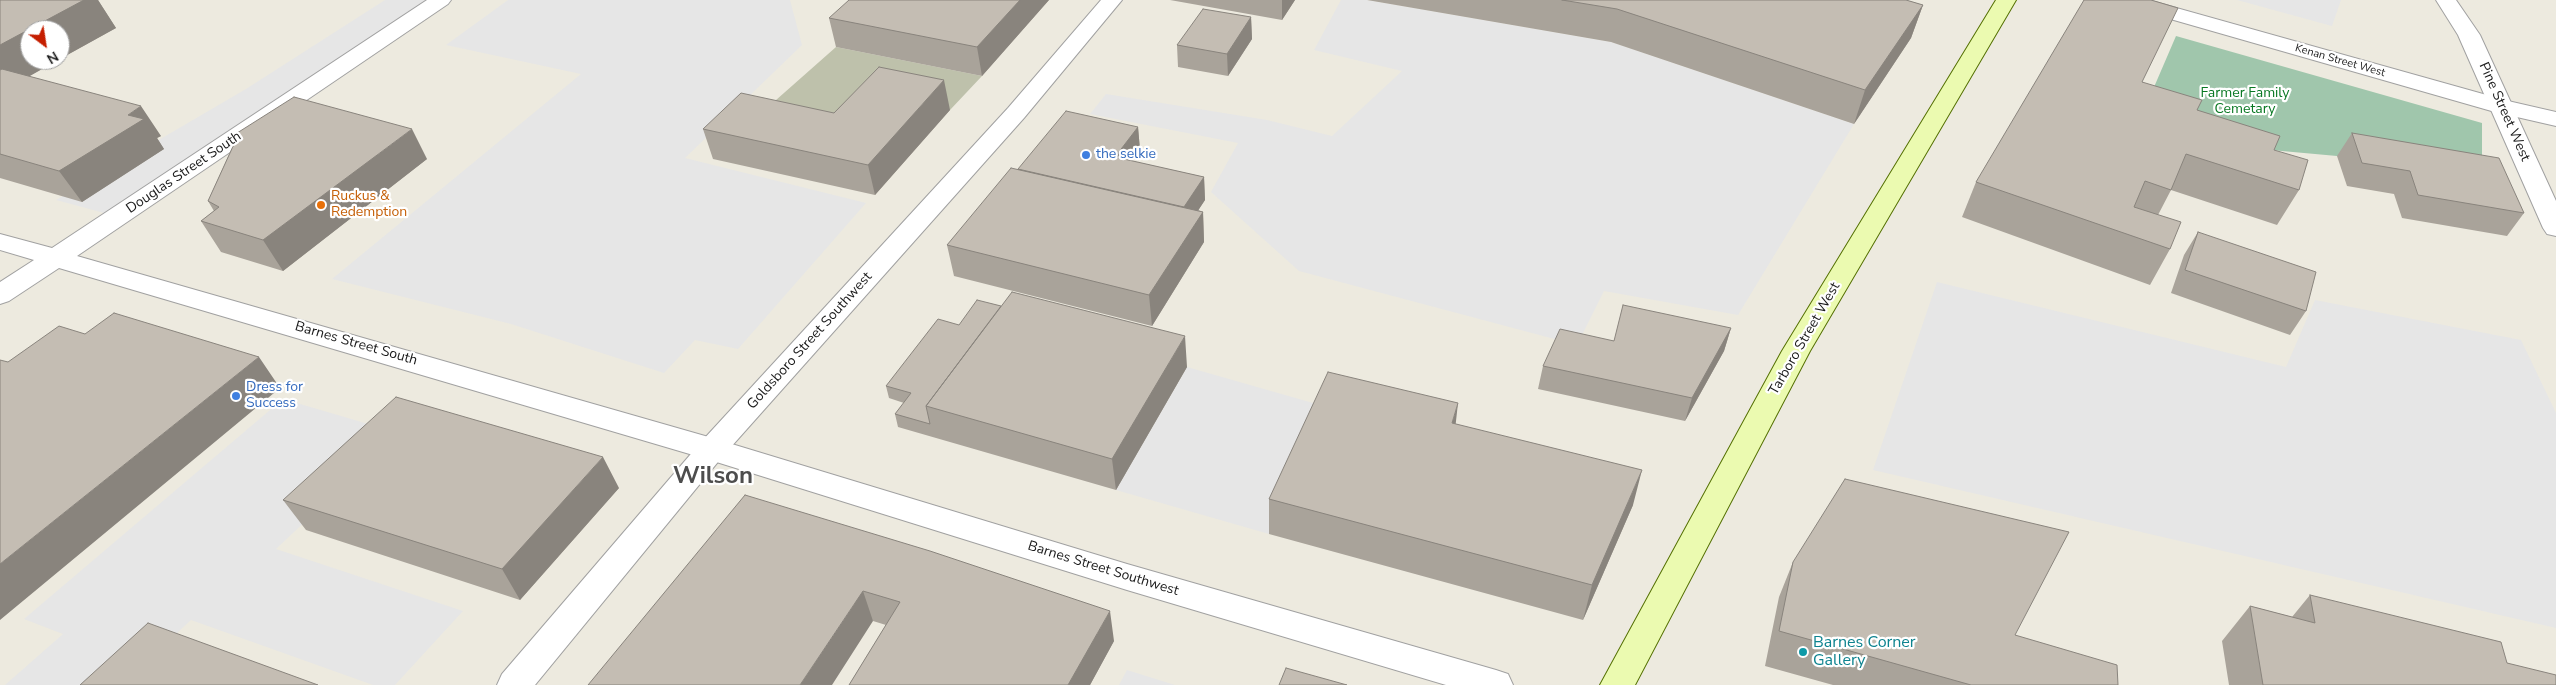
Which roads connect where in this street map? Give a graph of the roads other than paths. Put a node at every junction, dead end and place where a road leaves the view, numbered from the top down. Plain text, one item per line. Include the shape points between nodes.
1 (441, 0) edge
2 (1112, 0) edge
3 (2006, 0) edge
4 (2125, 0) edge
5 (2446, 0) edge
6 (2503, 106) junction
7 (2556, 119) edge
8 (2556, 228) edge
9 (0, 242) edge
10 (57, 259) junction
11 (0, 295) edge
12 (712, 449) junction
13 (514, 685) edge
14 (1496, 685) edge
15 (1617, 685) edge

1 - 10 street, Douglas Street South
2 - 12 street, Goldsboro Street Southwest via 1016,113
3 - 15 main road, Tarboro Street West via 1796,351
4 - 6 street, Kenan Street West
5 - 6 street, Pine Street West via 2469,34
6 - 7 street, Kenan Street West
6 - 8 street, Pine Street West
9 - 10 street, Barnes Street South
10 - 11 street, Douglas Street South
10 - 12 street, Barnes Street South
12 - 13 street, Goldsboro Street Southwest
12 - 14 street, Barnes Street Southwest

